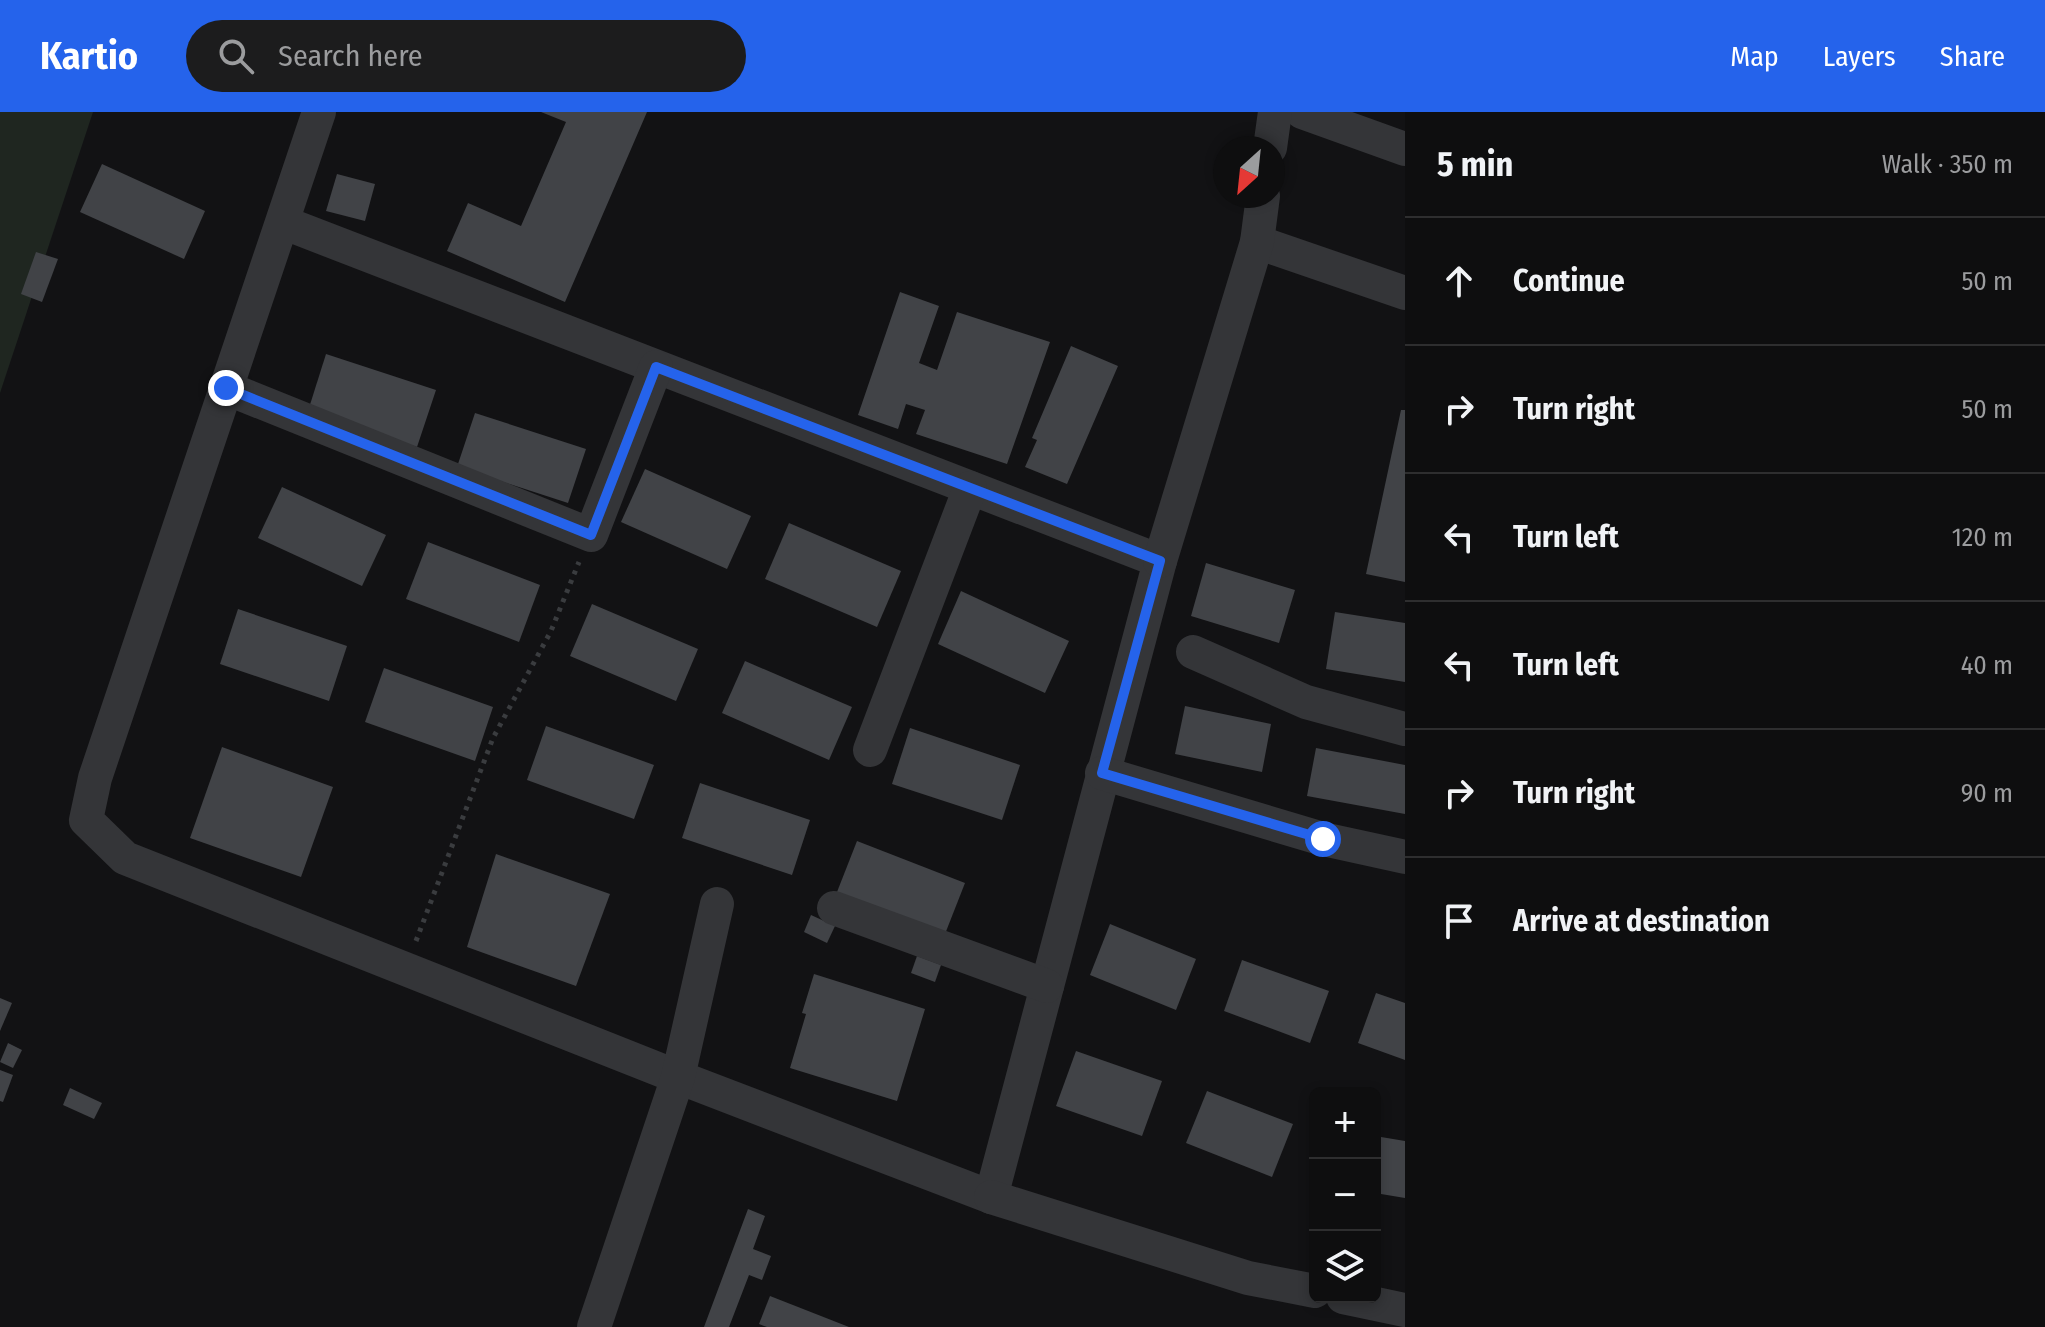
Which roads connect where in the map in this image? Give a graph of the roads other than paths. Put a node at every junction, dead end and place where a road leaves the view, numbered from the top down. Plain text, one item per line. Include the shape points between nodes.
1 (319, 112) edge
2 (1275, 112) edge
3 (1303, 112) edge
4 (1272, 136) edge
5 (1405, 149) edge
6 (1261, 208) edge
7 (282, 222) junction
8 (1257, 242) junction
9 (1405, 293) edge
10 (656, 367) junction
11 (226, 388) junction
12 (970, 488) junction
13 (1160, 561) junction
14 (1193, 652) dead end
15 (1405, 729) edge
16 (870, 750) dead end
17 (1102, 773) junction
18 (1405, 857) edge
19 (717, 904) dead end
20 (834, 908) dead end
21 (1047, 986) junction
22 (678, 1077) junction
23 (991, 1197) junction
24 (1309, 1290) edge
25 (1372, 1303) edge
26 (1405, 1310) edge
27 (594, 1327) edge

1 - 7 street
2 - 4 street
3 - 5 street
6 - 8 street
7 - 10 street
7 - 11 street
8 - 9 street
8 - 13 street
10 - 11 street via 591,535
10 - 12 street
11 - 22 street via 95,778 86,820 125,858
12 - 13 street
12 - 16 street
13 - 17 street
14 - 15 street via 1306,702
17 - 18 street via 1323,839
17 - 21 street
19 - 22 street
20 - 21 street
21 - 23 street
22 - 23 street
22 - 27 street
23 - 24 street via 1248,1278
25 - 26 street

